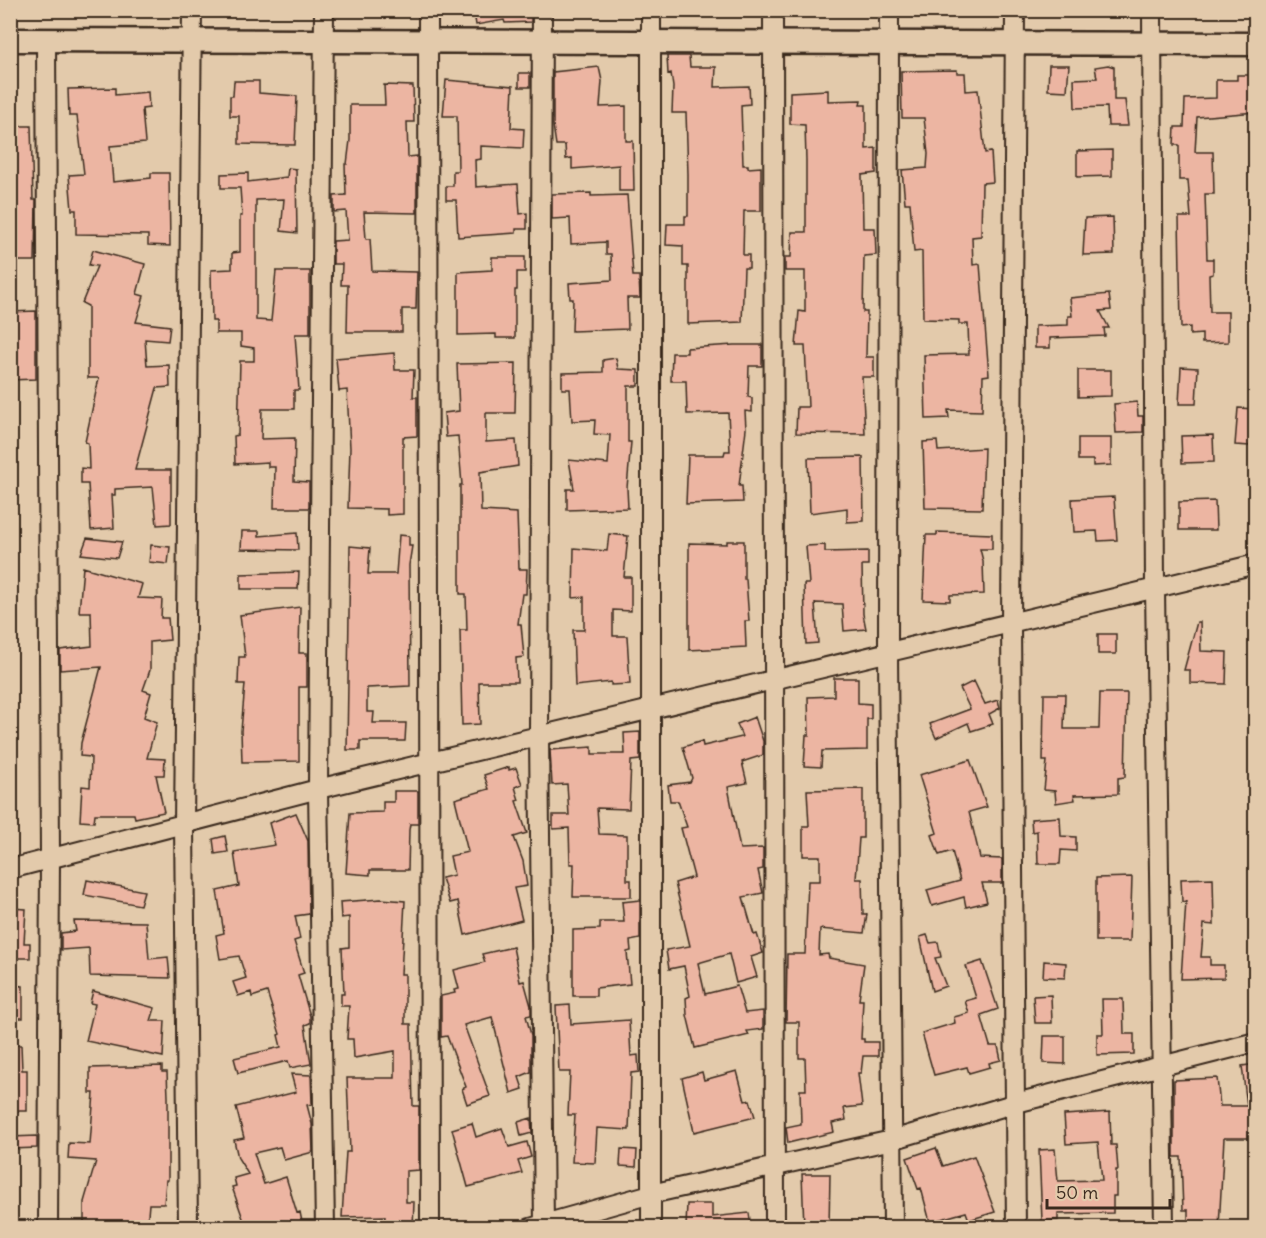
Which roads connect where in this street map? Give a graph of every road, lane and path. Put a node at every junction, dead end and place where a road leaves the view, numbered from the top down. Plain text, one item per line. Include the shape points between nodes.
1 (192, 10) edge
2 (324, 10) edge
3 (428, 10) edge
4 (542, 10) edge
5 (651, 10) edge
6 (773, 10) edge
7 (889, 10) edge
8 (1015, 10) edge
9 (1152, 10) edge
10 (46, 39) junction
11 (10, 40) edge
12 (192, 41) junction
13 (325, 41) junction
14 (428, 41) junction
15 (543, 42) junction
16 (651, 43) junction
17 (773, 43) junction
18 (1256, 44) edge
19 (889, 45) junction
20 (1015, 45) junction
21 (1151, 45) junction
22 (1256, 564) edge
23 (1155, 589) junction
24 (1011, 625) junction
25 (888, 653) junction
26 (773, 680) junction
27 (651, 711) junction
28 (539, 735) junction
29 (430, 762) junction
30 (318, 789) junction
31 (184, 825) junction
32 (50, 858) junction
33 (10, 869) edge
34 (1256, 1042) edge
35 (1163, 1065) junction
36 (1016, 1103) junction
37 (892, 1140) junction
38 (774, 1165) junction
39 (651, 1194) junction
40 (539, 1226) edge
41 (48, 1227) edge
42 (188, 1227) edge
43 (325, 1227) edge
44 (430, 1227) edge
45 (651, 1227) edge
46 (775, 1227) edge
47 (892, 1227) edge
48 (1016, 1227) edge
49 (1164, 1227) edge

1 - 12 street
2 - 13 street
3 - 14 street
4 - 15 street
5 - 16 street
6 - 17 street
7 - 19 street
8 - 20 street
9 - 21 street
10 - 11 street
10 - 12 street
10 - 32 street
12 - 13 street
12 - 31 street
13 - 14 street
13 - 30 street
14 - 15 street
14 - 29 street
15 - 16 street
15 - 28 street
16 - 17 street
16 - 27 street
17 - 19 street
17 - 26 street
18 - 21 street
19 - 20 street
19 - 25 street
20 - 21 street
20 - 24 street
21 - 23 street
22 - 23 street
23 - 24 street
23 - 35 street
24 - 25 street
24 - 36 street
25 - 26 street
25 - 37 street
26 - 27 street
26 - 38 street
27 - 28 street
27 - 39 street
28 - 29 street
28 - 40 street
29 - 30 street
29 - 44 street
30 - 31 street
30 - 43 street
31 - 32 street
31 - 42 street
32 - 33 street
32 - 41 street
34 - 35 street
35 - 36 street
35 - 49 street
36 - 37 street
36 - 48 street
37 - 38 street
37 - 47 street
38 - 39 street
38 - 46 street
39 - 40 street
39 - 45 street

